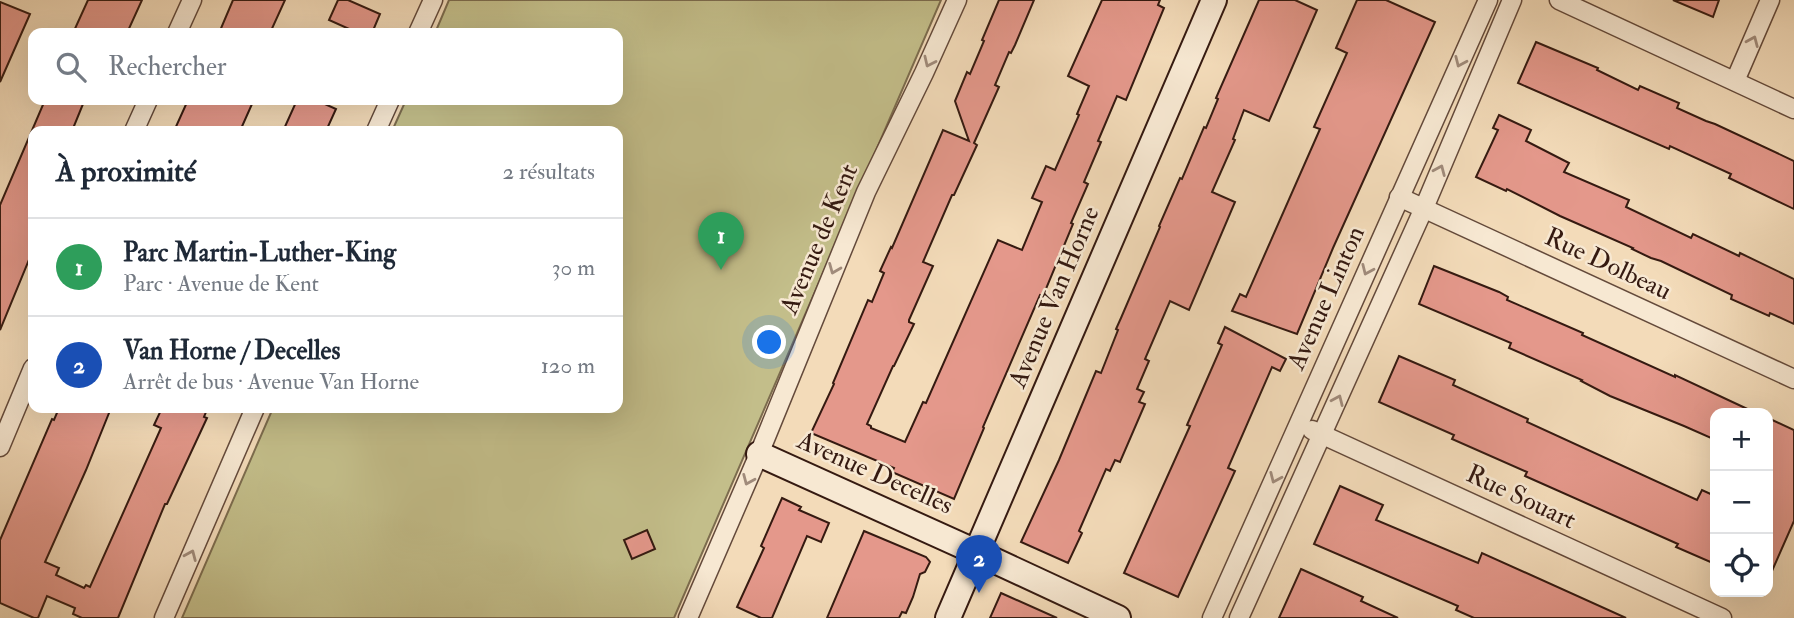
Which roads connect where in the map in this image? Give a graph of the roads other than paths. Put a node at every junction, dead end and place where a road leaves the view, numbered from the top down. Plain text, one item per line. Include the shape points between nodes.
1 (192, 0) edge
2 (433, 0) edge
3 (957, 0) edge
4 (1214, 0) edge
5 (1488, 0) edge
6 (1512, 0) edge
7 (1559, 0) edge
8 (1770, 0) edge
9 (179, 28) edge
10 (420, 28) edge
11 (1735, 81) junction
12 (146, 105) edge
13 (388, 105) edge
14 (1794, 109) edge
15 (136, 126) edge
16 (378, 126) edge
17 (1399, 197) junction
18 (1424, 208) junction
19 (1794, 379) edge
20 (28, 380) edge
21 (253, 413) edge
22 (1299, 424) junction
23 (1322, 435) junction
24 (0, 447) edge
25 (759, 454) junction
26 (976, 552) junction
27 (164, 618) edge
28 (688, 618) edge
29 (948, 618) edge
30 (1118, 618) edge
31 (1212, 618) edge
32 (1239, 618) edge
33 (1722, 618) edge

1 - 9 street
2 - 10 street
3 -> 25 street, Avenue de Kent via 866,192
4 - 26 main road, Avenue Van Horne
5 -> 17 street, Avenue Linton
18 -> 6 street, Avenue Linton
7 - 11 street
11 -> 8 street
11 - 14 street
12 - 15 street
13 - 16 street
17 - 18 street, Rue Dolbeau
17 -> 22 street, Avenue Linton
18 - 19 street, Rue Dolbeau
23 -> 18 street, Avenue Linton
20 - 24 street
27 -> 21 street
22 - 23 street, Rue Souart
22 -> 31 street, Avenue Linton
23 - 32 street, Avenue Linton
23 - 33 street, Rue Souart
25 - 26 main road, Avenue Decelles
25 -> 28 street, Avenue de Kent
26 - 29 main road, Avenue Van Horne
26 - 30 main road, Avenue Decelles

